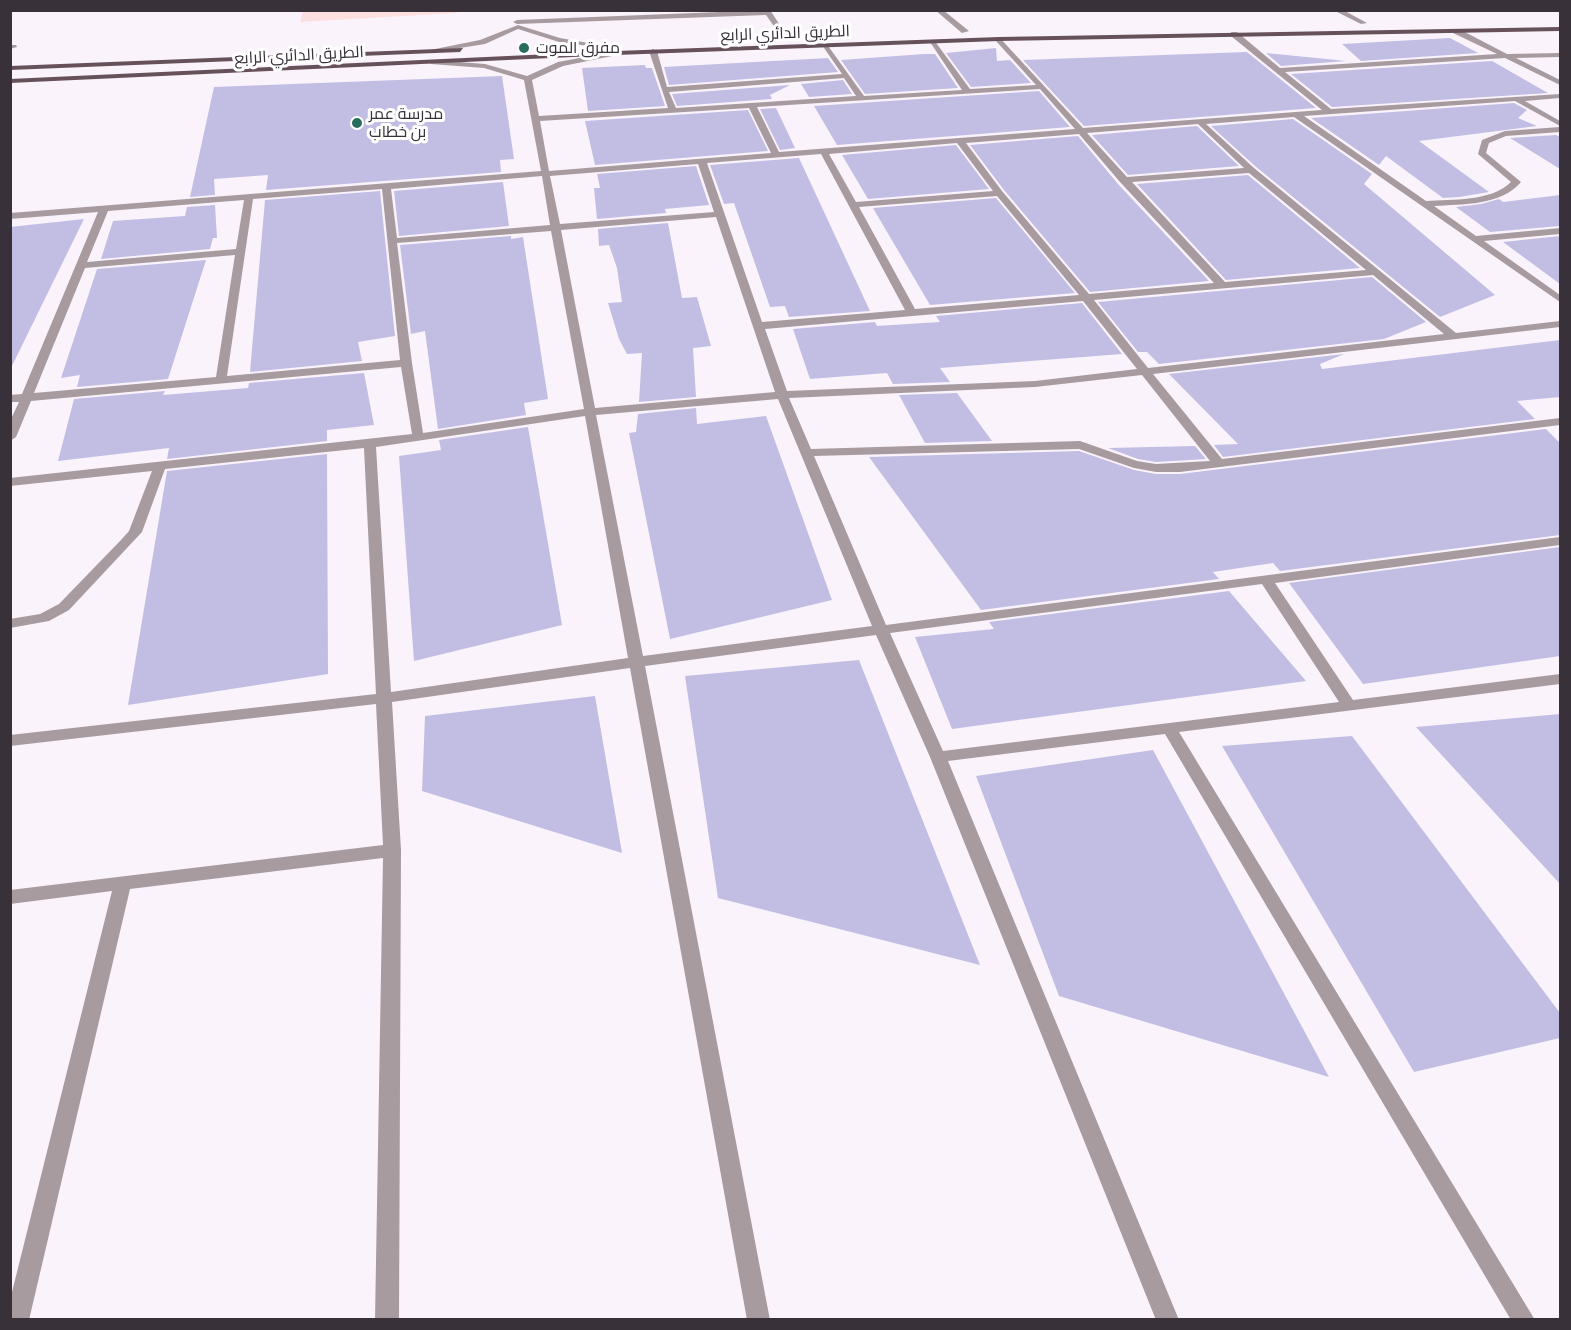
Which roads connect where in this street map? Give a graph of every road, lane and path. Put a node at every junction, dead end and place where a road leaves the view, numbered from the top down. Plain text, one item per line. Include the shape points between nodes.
1 (515, 10) edge
2 (938, 10) edge
3 (1336, 10) edge
4 (767, 12) edge
5 (1363, 23) junction
6 (1375, 23) dead end
7 (1398, 23) dead end
8 (1340, 24) dead end
9 (518, 25) junction
10 (1246, 26) dead end
11 (1560, 28) edge
12 (965, 31) junction
13 (1456, 31) junction
14 (953, 32) dead end
15 (1234, 34) junction
16 (798, 36) dead end
17 (774, 37) dead end
18 (786, 37) junction
19 (999, 39) junction
20 (934, 42) junction
21 (608, 44) dead end
22 (596, 45) junction
23 (826, 45) junction
24 (551, 46) dead end
25 (494, 48) dead end
26 (426, 51) junction
27 (653, 51) junction
28 (615, 53) junction
29 (1560, 55) edge
30 (1503, 56) junction
31 (427, 62) junction
32 (10, 68) edge
33 (1281, 70) junction
34 (846, 76) junction
35 (528, 79) junction
36 (10, 81) edge
37 (1560, 83) edge
38 (1042, 87) junction
39 (664, 90) junction
40 (968, 92) junction
41 (1560, 96) edge
42 (862, 99) junction
43 (1515, 99) junction
44 (752, 106) junction
45 (673, 111) junction
46 (1330, 112) junction
47 (1296, 114) junction
48 (536, 119) junction
49 (1200, 122) junction
50 (1560, 124) edge
51 (1560, 129) edge
52 (1084, 131) junction
53 (960, 141) junction
54 (824, 152) junction
55 (777, 156) junction
56 (702, 162) junction
57 (1251, 170) junction
58 (546, 175) junction
59 (1123, 180) junction
60 (386, 187) junction
61 (999, 193) junction
62 (249, 198) junction
63 (1426, 204) junction
64 (854, 205) junction
65 (104, 209) junction
66 (720, 213) junction
67 (10, 216) edge
68 (556, 228) junction
69 (1560, 231) edge
70 (1475, 239) junction
71 (391, 241) junction
72 (240, 252) junction
73 (82, 265) junction
74 (1375, 272) junction
75 (1222, 285) junction
76 (1560, 285) edge
77 (1543, 287) junction
78 (1086, 297) junction
79 (1560, 299) edge
80 (912, 313) junction
81 (1560, 324) edge
82 (759, 326) junction
83 (1453, 336) junction
84 (406, 363) junction
85 (1144, 371) junction
86 (220, 380) junction
87 (782, 395) junction
88 (27, 397) junction
89 (10, 399) edge
90 (590, 412) junction
91 (1560, 422) edge
92 (418, 436) junction
93 (10, 437) edge
94 (370, 444) junction
95 (806, 453) junction
96 (1219, 465) junction
97 (160, 466) junction
98 (10, 482) edge
99 (1560, 541) edge
100 (1266, 580) junction
101 (10, 624) edge
102 (881, 630) junction
103 (636, 662) junction
104 (1560, 679) edge
105 (384, 698) junction
106 (1349, 705) junction
107 (1169, 728) junction
108 (10, 741) edge
109 (938, 757) junction
110 (392, 850) junction
111 (123, 883) junction
112 (10, 897) edge
113 (17, 1320) edge
114 (387, 1320) edge
115 (759, 1320) edge
116 (1168, 1320) edge
117 (1524, 1320) edge

1 - 9 street
2 - 12 street
3 - 5 street
4 - 9 street
4 - 18 street
5 - 6 main road
5 - 8 main road
7 - 11 main road, الطريق الدائري الرابع
9 - 22 street via 543,37
9 - 26 street via 482,42
10 - 12 main road
11 - 13 main road, الطريق الدائري الرابع
12 - 14 main road
13 - 15 main road, الطريق الدائري الرابع
13 - 30 street
15 - 19 main road, الطريق الدائري الرابع
15 - 33 street
16 - 18 main road, الطريق الدائري الرابع
17 - 18 main road, الطريق الدائري الرابع
19 - 20 main road, الطريق الدائري الرابع
19 - 38 street
20 - 23 main road, الطريق الدائري الرابع
20 - 40 street
21 - 22 main road
22 - 24 main road
23 - 27 main road, الطريق الدائري الرابع
23 - 34 street
25 - 26 main road, الطريق الدائري الرابع
26 - 32 main road, الطريق الدائري الرابع
27 - 28 main road, الطريق الدائري الرابع
27 - 39 street
28 - 31 main road, الطريق الدائري الرابع
28 - 35 street via 561,64
29 - 30 street
30 - 33 street
30 - 37 street
31 - 35 street via 485,66
31 - 36 main road, الطريق الدائري الرابع
33 - 46 street
34 - 39 street
34 - 42 street
35 - 48 street
38 - 40 street
38 - 52 street
39 - 45 street
40 - 42 street
41 - 43 street
42 - 44 street
43 - 46 street
43 - 50 street
44 - 45 street
44 - 55 street
45 - 48 street
46 - 47 street
47 - 49 street
47 - 63 street
48 - 58 street
49 - 52 street
49 - 57 street
51 - 63 street via 1505,134 1485,142 1482,154 1516,182 1506,192
52 - 53 street
52 - 59 street
53 - 54 street
53 - 61 street
54 - 55 street
54 - 64 street
55 - 56 street
56 - 58 street
56 - 66 street
57 - 59 street
57 - 74 street
58 - 60 street
58 - 68 street
59 - 75 street
60 - 62 street
60 - 71 street
61 - 64 street
61 - 78 street
62 - 65 street
62 - 72 street
63 - 70 street
64 - 80 street
65 - 67 street
65 - 73 street
66 - 68 street
66 - 82 street
68 - 71 street
68 - 90 street
69 - 70 street
70 - 77 street
71 - 84 street
72 - 73 street
72 - 86 street
73 - 88 street
74 - 75 street
74 - 83 street
75 - 78 street
76 - 77 street
77 - 79 street
78 - 80 street
78 - 85 street
80 - 82 street
81 - 83 street
82 - 87 street
83 - 85 street
84 - 86 street
84 - 92 street
85 - 87 street via 1035,384
85 - 96 street
86 - 88 street
87 - 90 street
87 - 95 street
88 - 89 street
88 - 93 street
90 - 92 street
90 - 103 street
91 - 96 street
92 - 94 street
94 - 97 street
94 - 105 street
95 - 96 street via 1067,444 1156,468
95 - 102 street
97 - 98 street
97 - 101 street via 135,532 126,543 64,607 44,618
99 - 100 street
100 - 102 street
100 - 106 street
102 - 103 street
102 - 109 street
103 - 105 street
103 - 115 street
104 - 106 street
105 - 108 street
105 - 110 street
106 - 107 street
107 - 109 street
107 - 117 street
109 - 116 street
110 - 111 street
110 - 114 street
111 - 112 street
111 - 113 street

